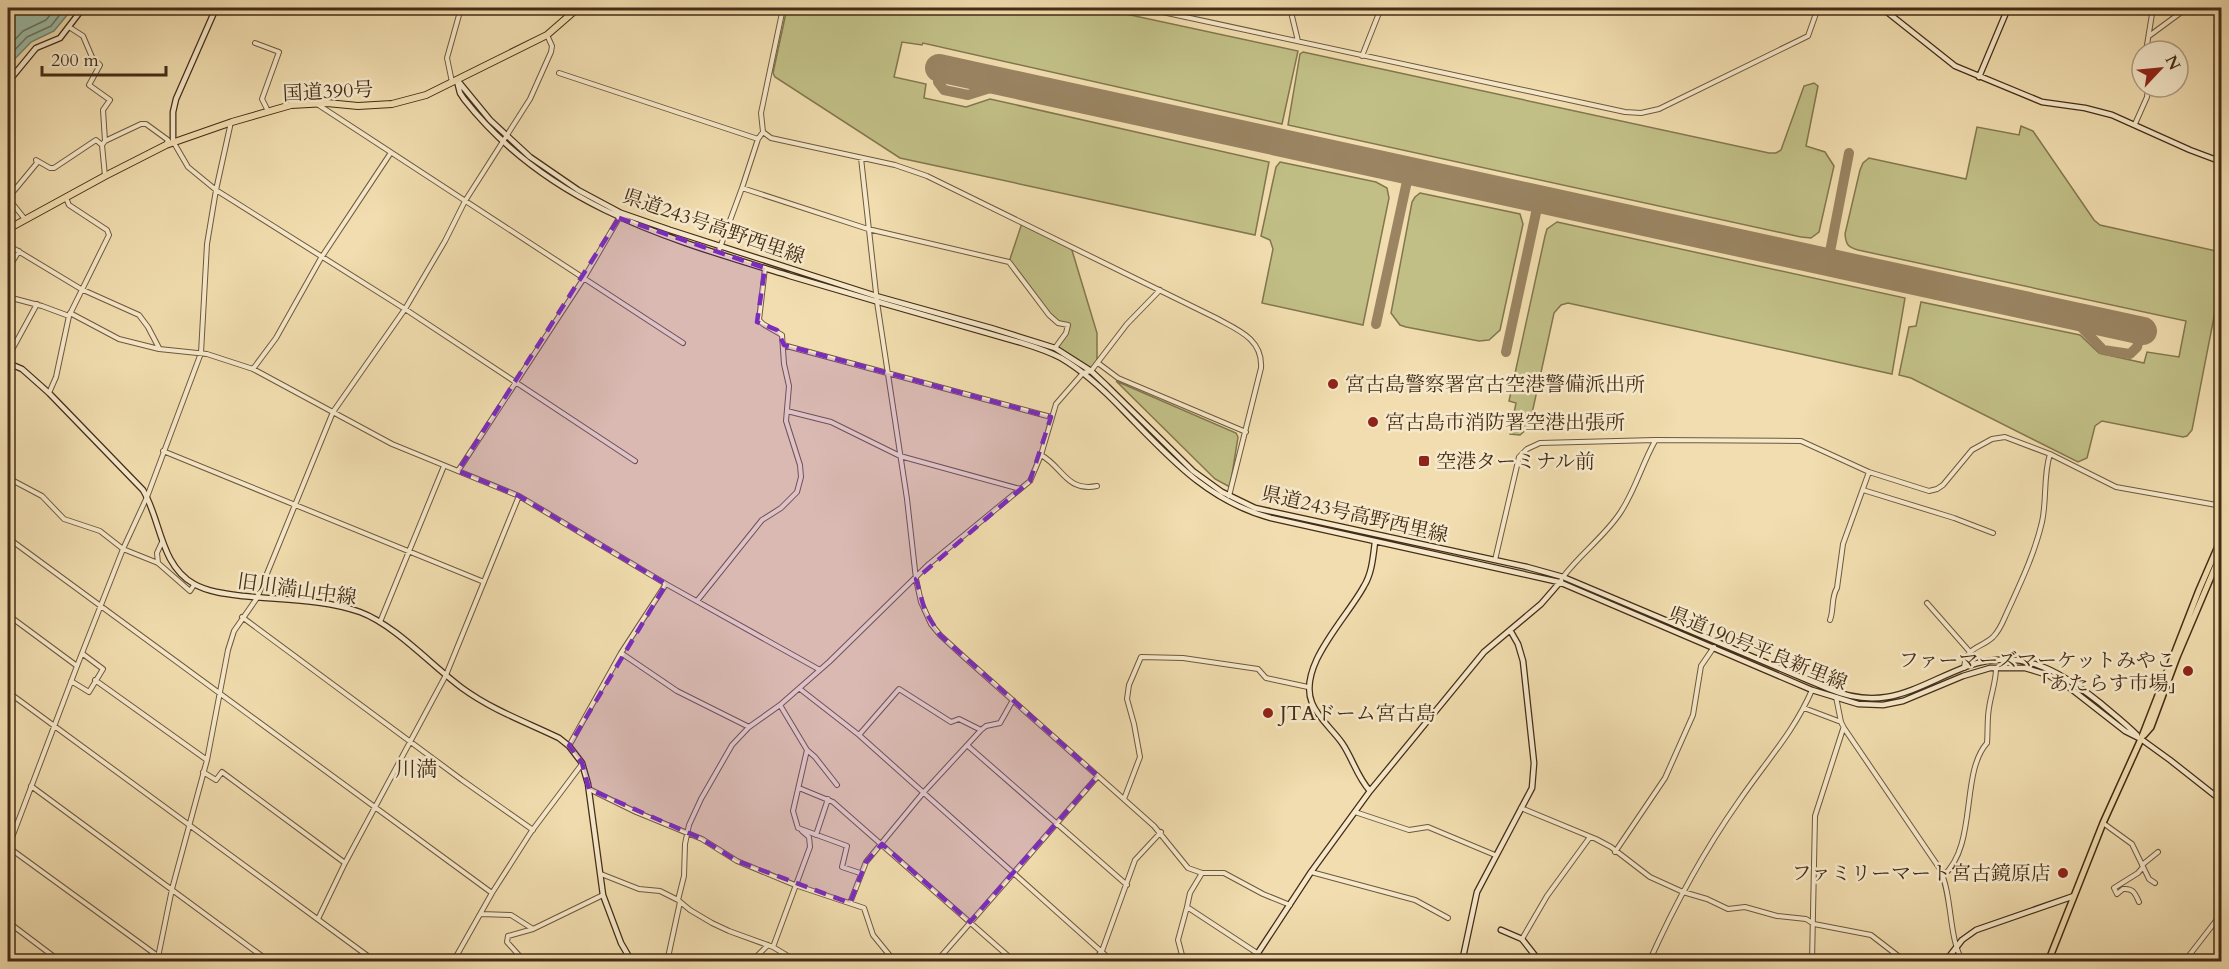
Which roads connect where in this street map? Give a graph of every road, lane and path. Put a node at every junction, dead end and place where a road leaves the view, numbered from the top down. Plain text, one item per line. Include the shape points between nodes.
1 (83, 8) edge
2 (216, 8) edge
3 (461, 8) edge
4 (578, 8) edge
5 (783, 8) edge
6 (1144, 8) edge
7 (1290, 8) edge
8 (1381, 8) edge
9 (1818, 8) edge
10 (1882, 8) edge
11 (2008, 8) edge
12 (2153, 8) edge
13 (2187, 8) edge
14 (69, 27) junction
15 (548, 35) junction
16 (2149, 36) junction
17 (2148, 39) edge
18 (1298, 41) junction
19 (255, 43) dead end
20 (1362, 56) junction
21 (559, 73) dead end
22 (1979, 77) junction
23 (8, 82) edge
24 (455, 82) junction
25 (2146, 99) edge
26 (315, 103) junction
27 (268, 111) junction
28 (232, 122) junction
29 (2135, 124) junction
30 (763, 132) junction
31 (758, 139) junction
32 (506, 140) junction
33 (173, 142) junction
34 (104, 143) junction
35 (166, 145) junction
36 (390, 154) junction
37 (861, 158) junction
38 (2222, 162) edge
39 (105, 176) junction
40 (742, 188) junction
41 (216, 190) junction
42 (8, 198) edge
43 (66, 198) junction
44 (465, 201) junction
45 (24, 218) junction
46 (619, 218) junction
47 (868, 228) junction
48 (8, 229) edge
49 (8, 244) edge
50 (719, 250) junction
51 (19, 252) junction
52 (321, 258) junction
53 (765, 268) junction
54 (8, 270) edge
55 (584, 278) junction
56 (81, 289) junction
57 (1160, 290) junction
58 (8, 297) edge
59 (876, 299) junction
60 (37, 304) junction
61 (405, 309) junction
62 (70, 315) junction
63 (683, 343) dead end
64 (783, 345) junction
65 (1055, 348) junction
66 (159, 349) junction
67 (201, 353) junction
68 (8, 357) edge
69 (8, 363) edge
70 (1097, 363) junction
71 (252, 369) junction
72 (1091, 371) junction
73 (1083, 374) junction
74 (888, 375) junction
75 (517, 383) junction
76 (49, 393) junction
77 (786, 411) junction
78 (333, 412) junction
79 (1051, 417) junction
80 (1246, 432) junction
81 (1655, 440) junction
82 (163, 451) junction
83 (2050, 454) junction
84 (1041, 455) junction
85 (900, 456) junction
86 (635, 461) dead end
87 (444, 466) junction
88 (458, 471) junction
89 (1869, 472) junction
90 (8, 478) edge
91 (1096, 486) dead end
92 (1020, 489) junction
93 (1863, 490) junction
94 (519, 496) junction
95 (1229, 496) junction
96 (147, 497) junction
97 (294, 504) junction
98 (2222, 506) edge
99 (1993, 532) dead end
100 (2222, 537) edge
101 (8, 538) edge
102 (162, 542) junction
103 (1376, 542) junction
104 (123, 549) junction
105 (2222, 550) edge
106 (409, 551) junction
107 (1495, 560) junction
108 (158, 563) junction
109 (1563, 577) junction
110 (916, 579) junction
111 (484, 582) junction
112 (1559, 582) junction
113 (666, 584) junction
114 (194, 585) junction
115 (257, 598) junction
116 (698, 601) junction
117 (1927, 603) dead end
118 (100, 606) junction
119 (8, 615) edge
120 (242, 617) junction
121 (1830, 620) dead end
122 (380, 622) junction
123 (1510, 630) junction
124 (1714, 647) junction
125 (1970, 652) junction
126 (621, 653) junction
127 (83, 654) junction
128 (77, 666) junction
129 (1996, 667) junction
130 (1964, 668) junction
131 (820, 670) junction
132 (447, 675) junction
133 (96, 680) junction
134 (71, 681) junction
135 (1308, 687) junction
136 (800, 689) junction
137 (1812, 690) junction
138 (8, 692) edge
139 (1836, 692) junction
140 (221, 694) junction
141 (1837, 699) junction
142 (1013, 700) junction
143 (780, 705) junction
144 (1804, 708) junction
145 (1840, 722) junction
146 (54, 726) junction
147 (749, 727) junction
148 (1844, 728) junction
149 (981, 730) junction
150 (860, 735) junction
151 (2141, 739) junction
152 (411, 742) junction
153 (569, 746) junction
154 (968, 746) junction
155 (807, 750) junction
156 (207, 760) junction
157 (582, 764) junction
158 (203, 772) junction
159 (1098, 776) junction
160 (837, 785) dead end
161 (31, 786) junction
162 (799, 788) junction
163 (589, 789) junction
164 (1370, 791) junction
165 (923, 793) junction
166 (1124, 798) junction
167 (828, 799) junction
168 (2222, 801) edge
169 (376, 807) junction
170 (1521, 808) junction
171 (1354, 811) junction
172 (8, 822) edge
173 (2103, 823) junction
174 (1056, 824) junction
175 (188, 825) junction
176 (15, 826) junction
177 (798, 828) junction
178 (533, 830) junction
179 (1161, 832) junction
180 (686, 833) junction
181 (816, 835) junction
182 (1590, 837) junction
183 (882, 844) junction
184 (8, 848) edge
185 (1615, 852) junction
186 (2158, 852) dead end
187 (1495, 855) junction
188 (345, 863) junction
189 (2143, 866) junction
190 (1014, 872) junction
191 (1311, 872) junction
192 (861, 873) junction
193 (1202, 873) junction
194 (601, 874) junction
195 (1943, 876) junction
196 (2128, 879) junction
197 (2155, 883) dead end
198 (795, 885) junction
199 (1127, 885) junction
200 (172, 889) junction
201 (2132, 890) junction
202 (1683, 892) junction
203 (492, 893) junction
204 (603, 895) junction
205 (2074, 896) junction
206 (679, 901) junction
207 (2139, 902) dead end
208 (850, 903) junction
209 (1290, 904) junction
210 (1187, 907) junction
211 (2222, 913) edge
212 (481, 914) junction
213 (1448, 918) dead end
214 (318, 919) junction
215 (8, 922) edge
216 (970, 922) junction
217 (1814, 924) junction
218 (533, 929) junction
219 (1501, 930) dead end
220 (1522, 939) junction
221 (768, 945) junction
222 (773, 947) junction
223 (1956, 947) junction
224 (1102, 951) junction
225 (1257, 953) junction
226 (158, 956) junction
227 (1009, 960) edge
228 (62, 962) edge
229 (156, 962) edge
230 (166, 962) edge
231 (270, 962) edge
232 (376, 962) edge
233 (453, 962) edge
234 (525, 962) edge
235 (632, 962) edge
236 (667, 962) edge
237 (751, 962) edge
238 (798, 962) edge
239 (895, 962) edge
240 (936, 962) edge
241 (1015, 962) edge
242 (1093, 962) edge
243 (1113, 962) edge
244 (1180, 962) edge
245 (1252, 962) edge
246 (1462, 962) edge
247 (1540, 962) edge
248 (1649, 962) edge
249 (1812, 962) edge
250 (1906, 962) edge
251 (1945, 962) edge
252 (1964, 962) edge
253 (2048, 962) edge
254 (2184, 962) edge

1 - 14 main road
2 - 33 main road via 176,99 172,112
3 - 24 street via 447,58 449,77
4 - 15 highway, 国道390号
5 - 30 street via 761,113
6 - 18 street
7 - 18 street
8 - 20 street
9 - 20 street via 1808,36 1659,109 1641,113
10 - 22 main road via 1946,60
11 - 22 main road
12 - 16 street
13 - 16 street
14 - 23 main road via 60,38 36,48
14 - 34 street via 83,36 100,65 89,85 110,100 103,110
15 - 24 highway, 国道390号
15 - 32 street via 552,46 547,64
16 - 17 street
18 - 20 street
19 - 27 street via 279,52 262,99
21 - 31 street
22 - 29 main road via 2042,102 2097,110
24 - 26 highway, 国道390号 via 392,104
24 - 32 main road, 県道243号高野西里線 via 464,99
25 - 29 street
26 - 27 highway, 国道390号
26 - 36 street
27 - 28 highway, 国道390号
28 - 33 highway, 国道390号
28 - 41 street
29 - 38 main road
30 - 31 street
30 - 37 street via 771,138
31 - 40 street
32 - 44 street
32 - 46 main road, 県道243号高野西里線 via 556,183
32 - 50 main road, 県道243号高野西里線 via 600,202
33 - 35 highway, 国道390号
33 - 41 street via 188,167
34 - 35 street via 146,124 168,140
34 - 39 street
34 - 42 street via 96,140 54,168 36,160
35 - 39 highway, 国道390号
36 - 44 street
36 - 52 street
37 - 47 street
37 - 57 street via 927,176
39 - 43 highway, 国道390号
40 - 47 street
40 - 50 street
41 - 52 street
41 - 67 street via 207,244
42 - 45 street
43 - 45 highway, 国道390号
43 - 56 street via 69,205 109,235
44 - 55 street
44 - 61 street
45 - 48 highway, 国道390号
46 - 50 main road, 県道243号高野西里線
46 - 55 street
47 - 59 street
47 - 65 street via 1009,262 1049,315 1068,325
49 - 51 street
50 - 53 main road, 県道243号高野西里線
50 - 59 main road, 県道243号高野西里線
51 - 54 street
51 - 56 street
52 - 61 street
52 - 71 street via 276,338
53 - 59 main road, 県道243号高野西里線
53 - 64 street via 759,320 782,334
55 - 63 street
55 - 75 street
56 - 62 street
56 - 66 street via 139,315
57 - 70 street
57 - 80 street via 1256,343 1261,368
58 - 60 street
59 - 65 main road, 県道243号高野西里線
59 - 73 main road, 県道243号高野西里線 via 1037,348 1062,358
59 - 74 street
60 - 62 street
60 - 68 street
61 - 75 street
61 - 78 street
62 - 66 street via 119,339
62 - 76 street
64 - 74 street
64 - 77 street via 789,386
65 - 72 main road, 県道243号高野西里線
66 - 67 street
67 - 71 street
67 - 82 street
69 - 76 main road via 22,369
70 - 72 street
70 - 80 street via 1118,378
71 - 78 street
72 - 73 street
72 - 95 main road, 県道243号高野西里線 via 1193,471
73 - 79 street via 1056,404
73 - 103 main road, 県道243号高野西里線 via 1189,475 1217,496 1256,514
74 - 79 street
74 - 85 street
75 - 86 street
75 - 88 street
76 - 96 main road
77 - 85 street via 831,422
77 - 116 street via 800,465 797,492 782,508 762,520
78 - 87 street
78 - 97 street
79 - 84 street
80 - 95 street
81 - 89 street via 1801,441
81 - 107 street via 1540,443 1527,449 1515,472
81 - 109 street via 1621,512
82 - 96 street
82 - 97 street
83 - 89 street via 2005,437 1992,439 1972,450 1943,485 1929,491
83 - 98 street via 2116,487
83 - 125 street via 2042,521 2026,571 2000,628
84 - 91 street via 1076,485
84 - 92 street via 1034,475
85 - 92 street
85 - 110 street
87 - 88 street
87 - 106 street
88 - 94 street
89 - 93 street
90 - 104 street via 42,496 64,519 100,531
92 - 110 street via 961,536
93 - 99 street
93 - 121 street via 1843,544
94 - 111 street
94 - 113 street
95 - 107 main road, 県道243号高野西里線 via 1276,514
96 - 102 main road
96 - 104 street
97 - 106 street
97 - 115 street
100 - 151 main road
101 - 118 street
102 - 108 street
102 - 114 main road via 183,576
103 - 112 main road, 県道243号高野西里線
103 - 135 main road via 1365,585 1316,660
104 - 108 street
104 - 118 street
105 - 151 main road via 2151,727
106 - 111 street
106 - 122 street
107 - 109 main road, 県道243号高野西里線
108 - 114 street via 190,591
109 - 112 main road
109 - 139 main road, 県道190号平良新里線
110 - 131 street
110 - 142 street via 925,611 940,635
111 - 132 street
112 - 123 main road via 1541,604
112 - 124 main road, 県道190号平良新里線
113 - 116 street
113 - 126 street
114 - 115 main road, 旧川満山中線
115 - 120 street
115 - 122 main road, 旧川満山中線 via 340,608
116 - 131 street
117 - 125 street
118 - 127 street
118 - 140 street
119 - 128 street
120 - 140 street via 228,650
120 - 152 street
122 - 132 main road, 旧川満山中線
123 - 164 main road via 1484,652
123 - 170 main road via 1522,661 1534,763 1532,788
124 - 137 main road, 県道190号平良新里線
124 - 185 street via 1701,666 1693,715 1665,778
125 - 130 street
126 - 147 street via 677,691
126 - 153 street
127 - 128 street
127 - 133 street via 103,669
128 - 134 street
129 - 141 main road, 県道190号平良新里線 via 1972,672 1903,701 1875,705
129 - 151 main road, 県道190号平良新里線 via 2025,668 2048,675
129 - 195 street via 1986,725 1987,743 1973,776 1955,862
130 - 139 main road, 県道190号平良新里線 via 1892,697 1861,698
130 - 151 main road, 県道190号平良新里線 via 2002,659 2047,668 2086,692
131 - 136 street
132 - 152 street
132 - 153 main road, 旧川満山中線 via 486,704
133 - 134 street via 89,692
133 - 156 street
134 - 146 street
135 - 164 main road via 1312,705 1345,747
135 - 166 street via 1266,678 1257,669 1183,658 1141,657 1127,699 1140,757
136 - 143 street
136 - 150 street
137 - 141 main road, 県道190号平良新里線
137 - 144 street
138 - 146 street
139 - 141 street
140 - 156 street
140 - 169 street
141 - 145 street
142 - 149 street via 1000,723
142 - 159 street
143 - 147 street
143 - 155 street
144 - 145 street
144 - 202 street via 1795,726 1738,801
145 - 148 street
146 - 161 street
146 - 175 street
147 - 180 street via 732,745
148 - 195 street
148 - 217 street via 1815,816
149 - 150 street via 959,719 951,722 899,689
149 - 154 street
150 - 165 street
151 - 168 main road
151 - 173 main road
152 - 169 street
152 - 178 street
153 - 157 main road, 旧川満山中線
154 - 165 street
154 - 174 street
155 - 160 street
155 - 162 street
156 - 158 street
157 - 163 main road, 旧川満山中線
157 - 178 street
158 - 175 street
158 - 188 street via 216,780 222,772
159 - 166 street
159 - 174 street
161 - 176 street
161 - 200 street
162 - 167 street
162 - 177 street via 793,812
163 - 180 street
163 - 194 main road, 旧川満山中線
164 - 171 main road
165 - 183 street
165 - 190 street
166 - 179 street
167 - 181 street
167 - 183 street
169 - 188 street
169 - 203 street
170 - 182 street
170 - 187 main road
171 - 187 street via 1409,830 1428,827
171 - 191 main road
172 - 176 street
173 - 189 street via 2132,844
173 - 205 main road
174 - 190 street
174 - 199 street
175 - 200 street
175 - 214 street
176 - 184 street
177 - 181 street
177 - 198 street via 809,837 810,847
178 - 203 street
179 - 193 street via 1188,868
179 - 199 street via 1135,860
180 - 198 street via 737,861
180 - 206 street
181 - 192 street via 847,846 842,867
182 - 185 street
182 - 220 street via 1546,896
183 - 192 street
183 - 216 street
184 - 226 street
185 - 202 street via 1650,877
186 - 189 street
187 - 246 main road via 1477,892
188 - 214 street
189 - 196 street
189 - 197 street
190 - 216 street
190 - 224 street
191 - 209 main road
191 - 213 street via 1415,900
192 - 208 street
193 - 209 street via 1224,873
193 - 210 street
194 - 204 main road, 旧川満山中線
194 - 206 street via 639,889 660,891
195 - 223 street
196 - 201 street
196 - 201 street via 2114,892
198 - 208 street
198 - 222 street
199 - 224 street
200 - 226 street
200 - 231 street
201 - 207 street
202 - 217 street via 1728,909 1745,907
202 - 248 street
203 - 212 street
204 - 218 street
204 - 235 main road, 旧川満山中線
205 - 223 main road via 1976,930
205 - 253 main road
206 - 221 street via 729,932
206 - 236 street
208 - 239 street via 864,908 873,934
209 - 225 main road
210 - 225 street
210 - 244 street via 1178,940
211 - 254 street
212 - 218 street via 511,915
212 - 233 street
214 - 232 street
215 - 228 street
216 - 227 street
216 - 240 street
217 - 249 street
217 - 250 street via 1871,936
218 - 234 street via 508,936 507,942
219 - 220 main road
220 - 247 main road
221 - 222 street
221 - 237 street
222 - 238 street
223 - 251 main road
223 - 252 street
224 - 242 street
224 - 243 street
225 - 245 main road
226 - 229 street
226 - 230 street
227 - 241 street

